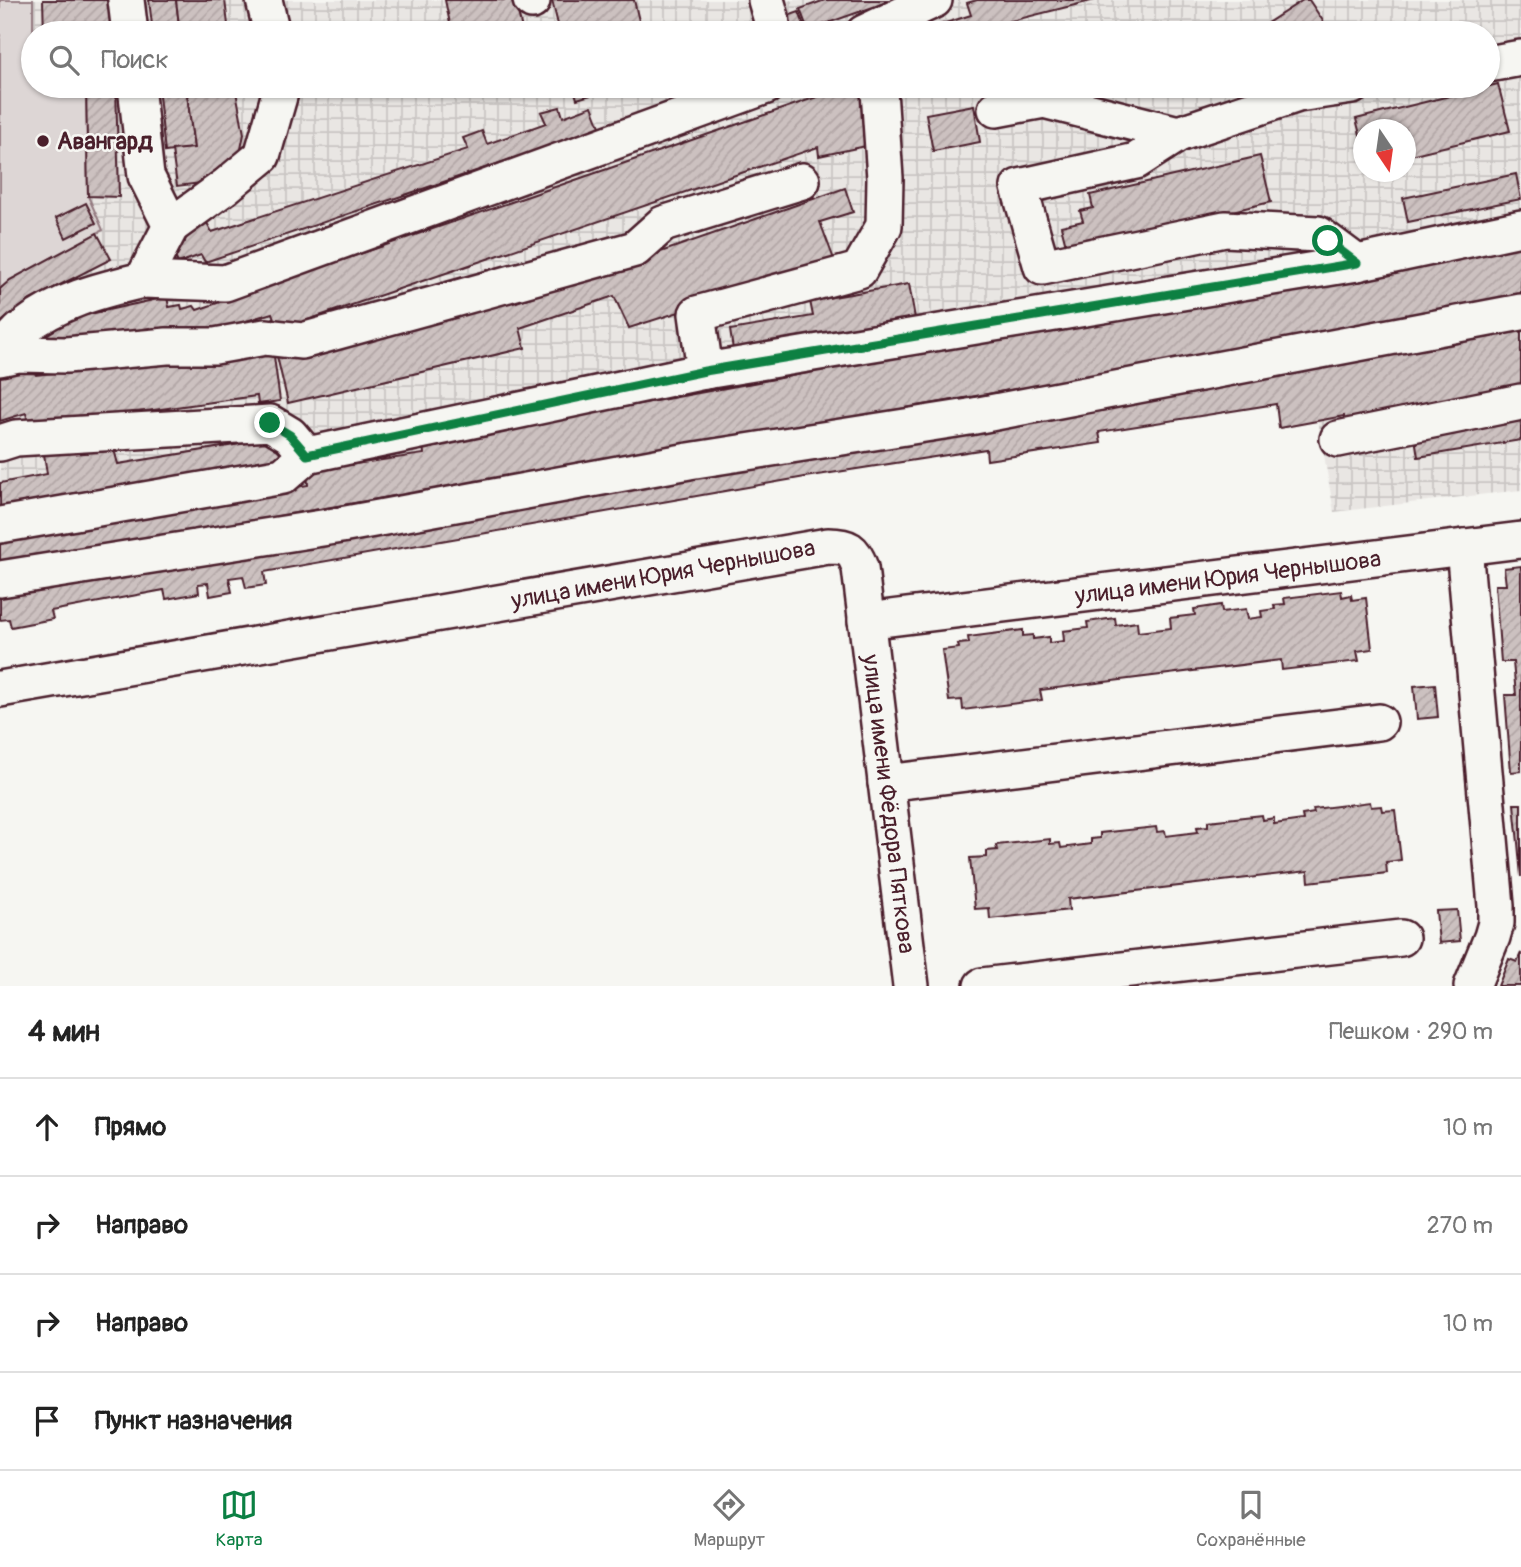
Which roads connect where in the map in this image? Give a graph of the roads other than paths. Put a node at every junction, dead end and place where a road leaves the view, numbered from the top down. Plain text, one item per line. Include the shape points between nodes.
1 (126, 0) edge
2 (264, 0) edge
3 (766, 0) edge
4 (934, 0) edge
5 (129, 21) edge
6 (269, 21) edge
7 (772, 21) edge
8 (889, 21) edge
9 (1521, 58) edge
10 (1500, 62) edge
11 (137, 98) edge
12 (279, 98) edge
13 (733, 98) edge
14 (880, 98) edge
15 (1286, 98) edge
16 (996, 109) dead end
17 (1178, 134) junction
18 (802, 181) dead end
19 (171, 226) junction
20 (1521, 228) edge
21 (1357, 263) junction
22 (143, 280) junction
23 (1521, 312) edge
24 (0, 356) edge
25 (705, 371) junction
26 (1521, 402) edge
27 (1338, 439) dead end
28 (0, 443) edge
29 (307, 455) junction
30 (0, 525) edge
31 (1521, 540) edge
32 (1464, 547) junction
33 (0, 579) edge
34 (866, 621) junction
35 (0, 689) edge
36 (1379, 722) dead end
37 (886, 783) junction
38 (1401, 938) dead end
39 (911, 986) edge
40 (982, 986) edge
41 (1472, 986) edge

1 - 5 street
2 - 6 street
3 - 7 street
4 - 8 street
9 - 10 street
11 - 19 street via 146,176
12 - 19 street via 262,156
13 - 22 street via 225,283
14 - 25 street via 884,226 859,270 697,314
15 - 17 street
16 - 17 street via 1044,100
17 - 21 street via 1136,161 1019,187 1042,267 1225,229 1318,234
18 - 24 street via 663,225 635,249 302,341 265,337 215,346
19 - 22 street
20 - 21 street
21 - 25 street
22 - 24 street via 91,293 49,311 20,330
23 - 33 street via 969,418 688,461 341,525
25 - 29 street
26 - 27 street
28 - 29 street via 16,438 270,423 290,435
29 - 30 street via 284,476
31 - 32 street, улица имени Юрия Чернышова
32 - 34 street, улица имени Юрия Чернышова
32 - 41 street via 1496,906 1492,937
34 - 35 street, улица имени Юрия Чернышова via 856,555 844,546 828,546
34 - 37 street, улица имени Фёдора Пяткова
36 - 37 street
37 - 39 street, улица имени Фёдора Пяткова
38 - 40 street

